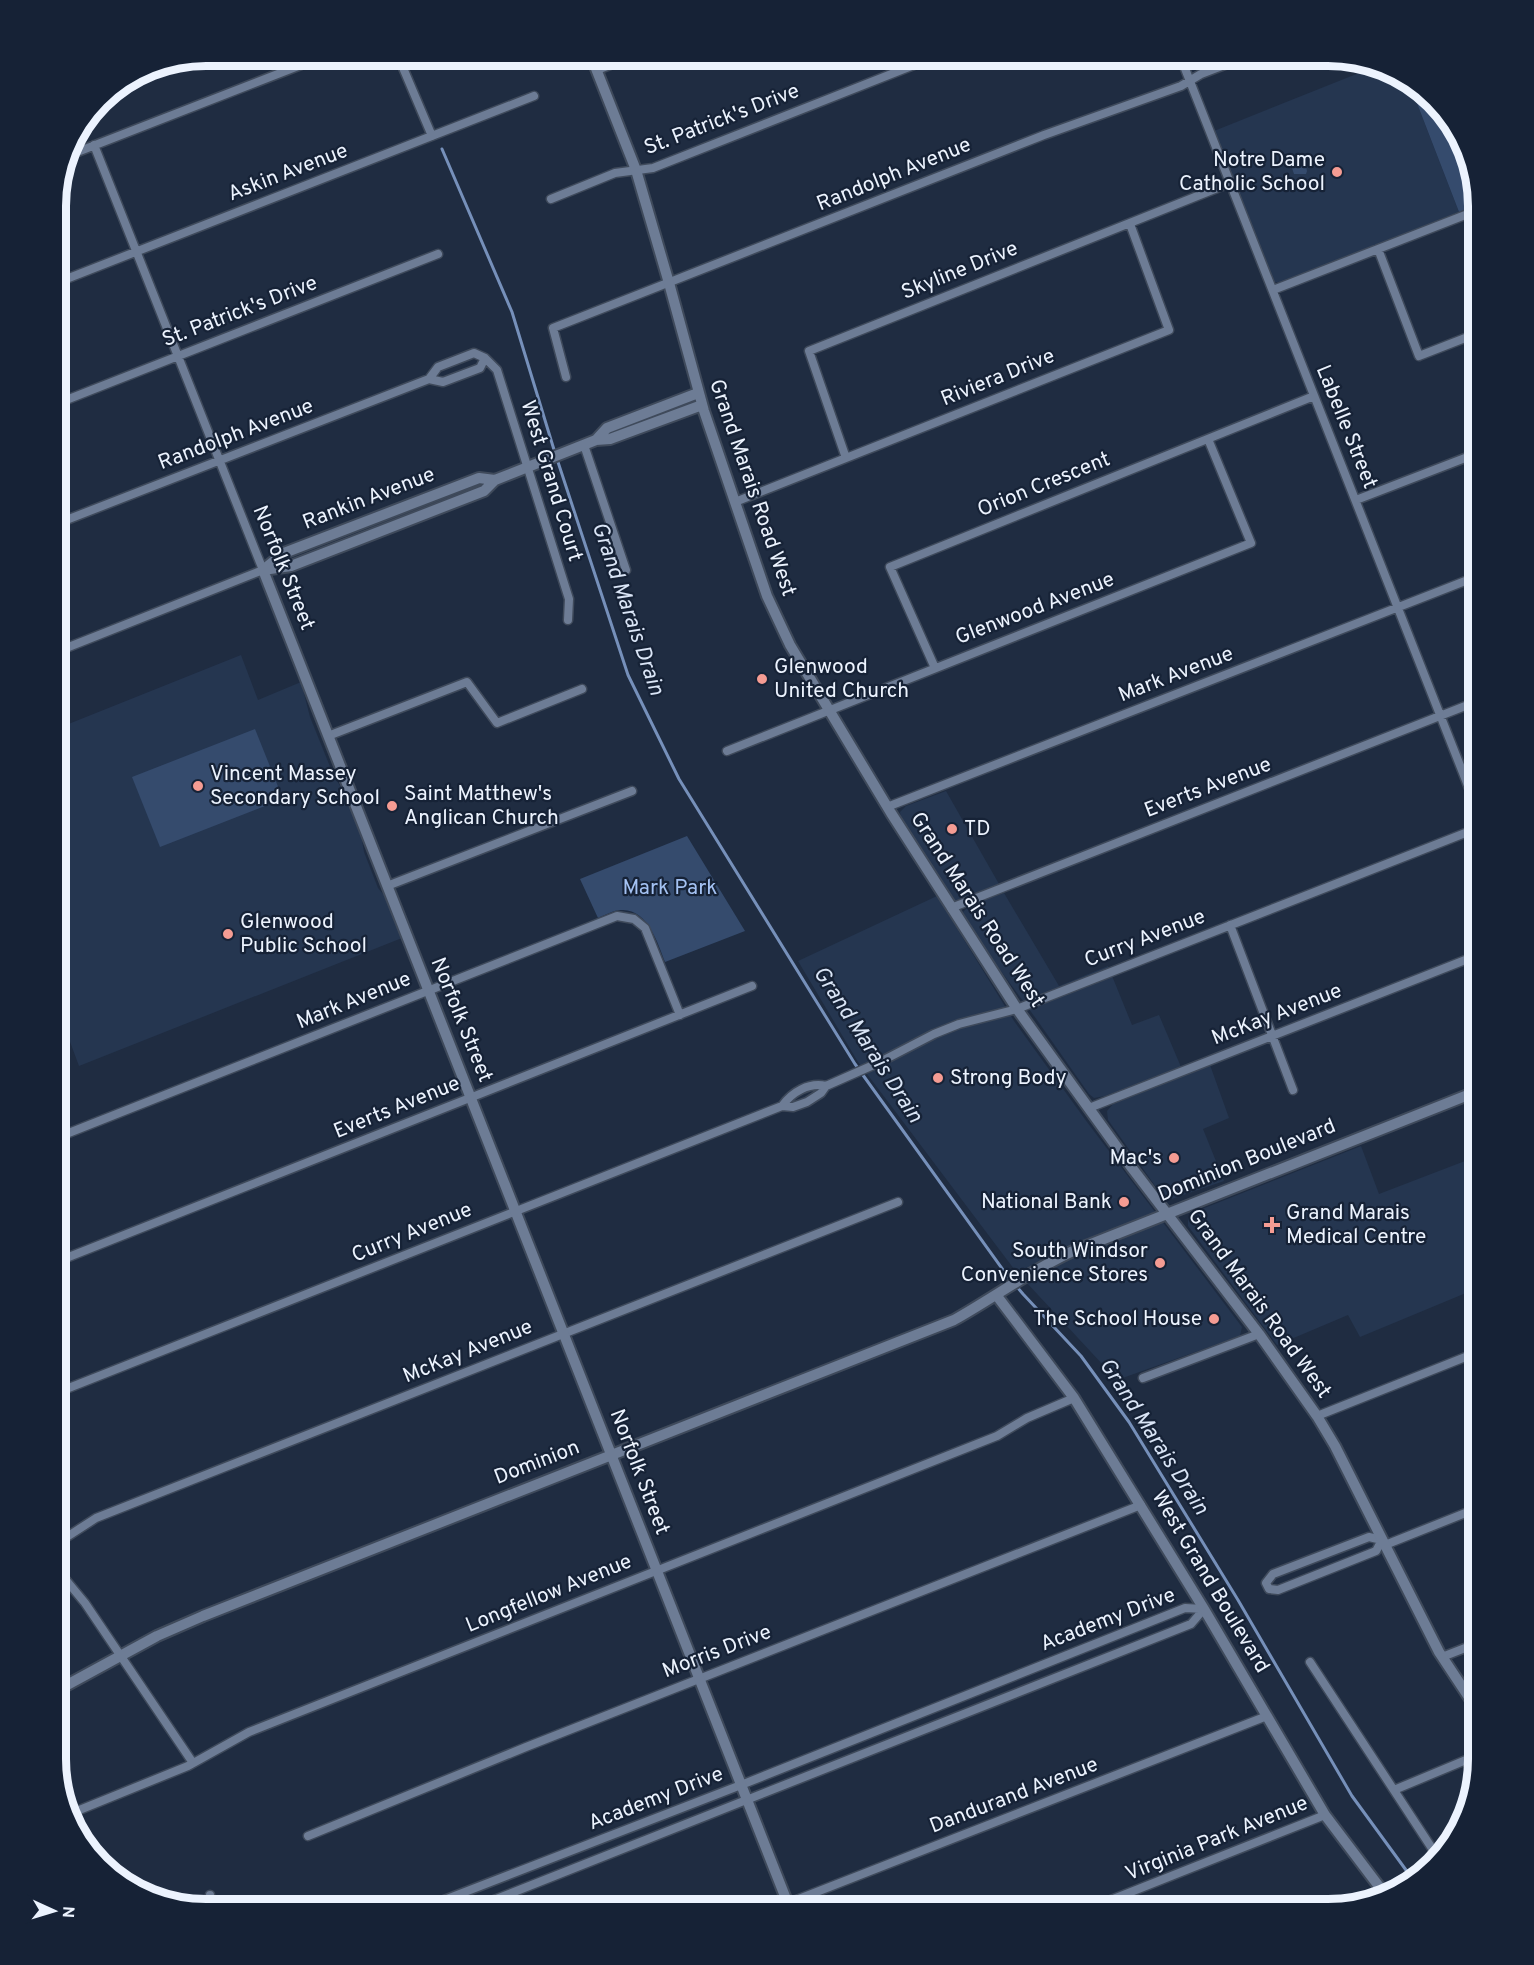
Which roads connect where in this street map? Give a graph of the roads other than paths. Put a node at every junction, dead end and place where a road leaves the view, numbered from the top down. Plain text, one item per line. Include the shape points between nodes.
1 (298, 66) edge
2 (402, 66) edge
3 (595, 66) edge
4 (607, 66) edge
5 (912, 66) edge
6 (1184, 66) edge
7 (1222, 66) edge
8 (597, 70) junction
9 (1190, 81) junction
10 (534, 96) dead end
11 (432, 136) junction
12 (94, 145) junction
13 (77, 152) edge
14 (636, 170) junction
15 (1230, 183) junction
16 (551, 199) dead end
17 (1468, 214) edge
18 (1130, 224) junction
19 (1378, 249) junction
20 (137, 252) junction
21 (438, 254) dead end
22 (66, 279) edge
23 (669, 283) junction
24 (1273, 290) junction
25 (1468, 337) edge
26 (178, 356) junction
27 (485, 358) junction
28 (566, 377) dead end
29 (429, 380) junction
30 (698, 393) junction
31 (1314, 396) junction
32 (66, 400) edge
33 (702, 405) junction
34 (1208, 439) junction
35 (596, 440) junction
36 (579, 446) junction
37 (1468, 457) edge
38 (846, 458) junction
39 (220, 461) junction
40 (531, 466) junction
41 (1356, 500) junction
42 (735, 502) junction
43 (66, 520) edge
44 (263, 570) junction
45 (626, 570) dead end
46 (1468, 580) edge
47 (1398, 607) junction
48 (568, 620) dead end
49 (66, 648) edge
50 (935, 668) junction
51 (582, 689) dead end
52 (1468, 705) edge
53 (828, 710) junction
54 (1441, 716) junction
55 (328, 736) junction
56 (727, 751) dead end
57 (1468, 784) edge
58 (632, 791) dead end
59 (887, 807) junction
60 (1468, 832) edge
61 (387, 886) junction
62 (951, 908) junction
63 (1230, 925) junction
64 (1468, 959) edge
65 (752, 986) dead end
66 (429, 991) junction
67 (1017, 1009) junction
68 (680, 1015) junction
69 (1272, 1036) junction
70 (826, 1086) junction
71 (1293, 1090) dead end
72 (1468, 1095) edge
73 (471, 1098) junction
74 (782, 1106) junction
75 (1089, 1108) junction
76 (66, 1134) edge
77 (898, 1202) dead end
78 (515, 1211) junction
79 (1168, 1214) junction
80 (66, 1258) edge
81 (1032, 1273) joint
82 (997, 1296) junction
83 (563, 1334) junction
84 (1259, 1334) junction
85 (1468, 1356) edge
86 (1143, 1378) dead end
87 (66, 1389) edge
88 (1074, 1398) junction
89 (1317, 1416) junction
90 (611, 1455) junction
91 (1141, 1505) junction
92 (1468, 1512) edge
93 (66, 1538) edge
94 (1384, 1542) junction
95 (657, 1571) junction
96 (66, 1580) edge
97 (1204, 1608) junction
98 (1468, 1647) edge
99 (121, 1656) junction
100 (1442, 1657) junction
101 (1310, 1662) dead end
102 (699, 1679) junction
103 (66, 1686) edge
104 (1468, 1695) edge
105 (1267, 1716) junction
106 (1468, 1760) edge
107 (193, 1763) junction
108 (741, 1785) junction
109 (1394, 1790) junction
110 (747, 1800) junction
111 (76, 1811) edge
112 (1325, 1815) junction
113 (308, 1836) dead end
114 (1433, 1851) edge
115 (1381, 1889) edge
116 (210, 1895) dead end
117 (210, 1899) edge
118 (449, 1899) edge
119 (499, 1899) edge
120 (786, 1899) edge
121 (809, 1899) edge
122 (1115, 1899) edge

1 - 12 street
2 - 11 street
3 - 8 street, Grand Marais Road West
4 - 8 street
5 - 14 street, St. Patrick's Drive via 653,168
6 - 9 street, Labelle Street
7 - 9 street, Randolph Avenue
8 - 14 street, Grand Marais Road West
9 - 15 street, Labelle Street
9 - 23 street, Randolph Avenue
10 - 11 street, Askin Avenue
11 - 20 street, Askin Avenue
12 - 13 street
12 - 20 street, Norfolk Street
14 - 16 street, St. Patrick's Drive via 615,173
14 - 23 street, Grand Marais Road West
15 - 18 street, Skyline Drive
15 - 24 street, Labelle Street
17 - 19 street
18 - 38 street, Skyline Drive via 809,351
18 - 38 street, Riviera Drive via 1169,330
19 - 24 street
19 - 25 street via 1419,357
20 - 22 street, Askin Avenue
20 - 26 street, Norfolk Street
21 - 26 street, St. Patrick's Drive
23 - 28 street, Randolph Avenue via 552,328
23 - 30 street, Grand Marais Road West
24 - 31 street, Labelle Street
26 - 32 street, St. Patrick's Drive
26 - 39 street, Norfolk Street
27 - 29 street, Randolph Avenue via 480,368 443,382
27 - 29 street, Randolph Avenue via 474,353 438,367
27 - 40 street, West Grand Court via 497,370
29 - 39 street, Randolph Avenue
30 - 33 street, Grand Marais Road West
30 - 35 street, Rankin Avenue via 607,428
31 - 34 street, Orion Crescent
31 - 41 street, Labelle Street
33 - 35 street, Rankin Avenue via 610,439
33 - 42 street, Grand Marais Road West
34 - 50 street, Glenwood Avenue via 1251,543
34 - 50 street, Orion Crescent via 890,567
35 - 36 street, Rankin Avenue
36 - 40 street, Rankin Avenue
36 - 45 street
37 - 41 street
38 - 42 street, Riviera Drive
39 - 43 street, Randolph Avenue
39 - 44 street, Norfolk Street
40 - 44 street, Rankin Avenue via 495,480 484,491 291,567
40 - 48 street, West Grand Court via 569,599
41 - 47 street, Labelle Street
42 - 53 street, Grand Marais Road West via 767,596
44 - 49 street, Rankin Avenue
44 - 55 street, Norfolk Street
46 - 47 street, Mark Avenue
47 - 54 street, Labelle Street
47 - 59 street, Mark Avenue
50 - 53 street, Glenwood Avenue
51 - 55 street via 497,723 467,682
52 - 54 street, Everts Avenue
53 - 56 street, Glenwood Avenue
53 - 59 street, Grand Marais Road West
54 - 57 street, Labelle Street
54 - 62 street, Everts Avenue
55 - 61 street, Norfolk Street
58 - 61 street
59 - 62 street, Grand Marais Road West
60 - 63 street, Curry Avenue
61 - 66 street, Norfolk Street
62 - 67 street, Grand Marais Road West
63 - 67 street, Curry Avenue
63 - 69 street
64 - 69 street, McKay Avenue
65 - 68 street, Everts Avenue
66 - 68 street, Mark Avenue via 618,916 634,919 645,928
66 - 73 street, Norfolk Street
66 - 76 street, Mark Avenue
67 - 70 street, Curry Avenue via 959,1024
67 - 75 street, Grand Marais Road West
68 - 73 street, Everts Avenue
69 - 71 street
69 - 75 street, McKay Avenue
70 - 74 street, Curry Avenue via 807,1102
70 - 74 street, Curry Avenue via 808,1086 788,1097
72 - 79 street, Dominion Boulevard
73 - 78 street, Norfolk Street
73 - 80 street, Everts Avenue
74 - 78 street, Curry Avenue
75 - 79 street, Grand Marais Road West
77 - 83 street, McKay Avenue
78 - 83 street, Norfolk Street
78 - 87 street, Curry Avenue
79 - 81 street, Dominion Boulevard via 1071,1252
79 - 84 street, Grand Marais Road West
81 - 82 street, Dominion
82 - 88 street, West Grand Boulevard
82 - 90 street, Dominion via 954,1320
83 - 90 street, Norfolk Street
83 - 93 street, McKay Avenue via 96,1518
84 - 86 street
84 - 89 street, Grand Marais Road West
85 - 89 street
88 - 91 street, West Grand Boulevard
88 - 95 street, Longfellow Avenue via 997,1436
89 - 94 street, Grand Marais Road West
90 - 95 street, Norfolk Street
90 - 99 street, Dominion via 203,1616
91 - 97 street, West Grand Boulevard
91 - 102 street, Morris Drive
92 - 94 street
94 - 94 street via 1369,1537 1274,1574 1266,1583 1269,1589 1278,1590 1376,1551
94 - 100 street, Grand Marais Road West
95 - 102 street, Norfolk Street
95 - 107 street, Longfellow Avenue via 249,1732
96 - 99 street
97 - 105 street, West Grand Boulevard
97 - 108 street, Academy Drive via 1185,1608
97 - 110 street, Academy Drive via 1191,1624
98 - 100 street
99 - 103 street, Dominion
99 - 107 street
100 - 104 street, Grand Marais Road West
101 - 109 street
102 - 108 street, Norfolk Street
102 - 113 street, Morris Drive
105 - 112 street, West Grand Boulevard
105 - 121 street, Dandurand Avenue
106 - 109 street
107 - 111 street, Longfellow Avenue
108 - 110 street, Norfolk Street
108 - 118 street, Academy Drive
109 - 114 street
110 - 119 street, Academy Drive
110 - 120 street, Norfolk Street
112 - 115 street, West Grand Boulevard
112 - 122 street, Virginia Park Avenue
116 - 117 street

